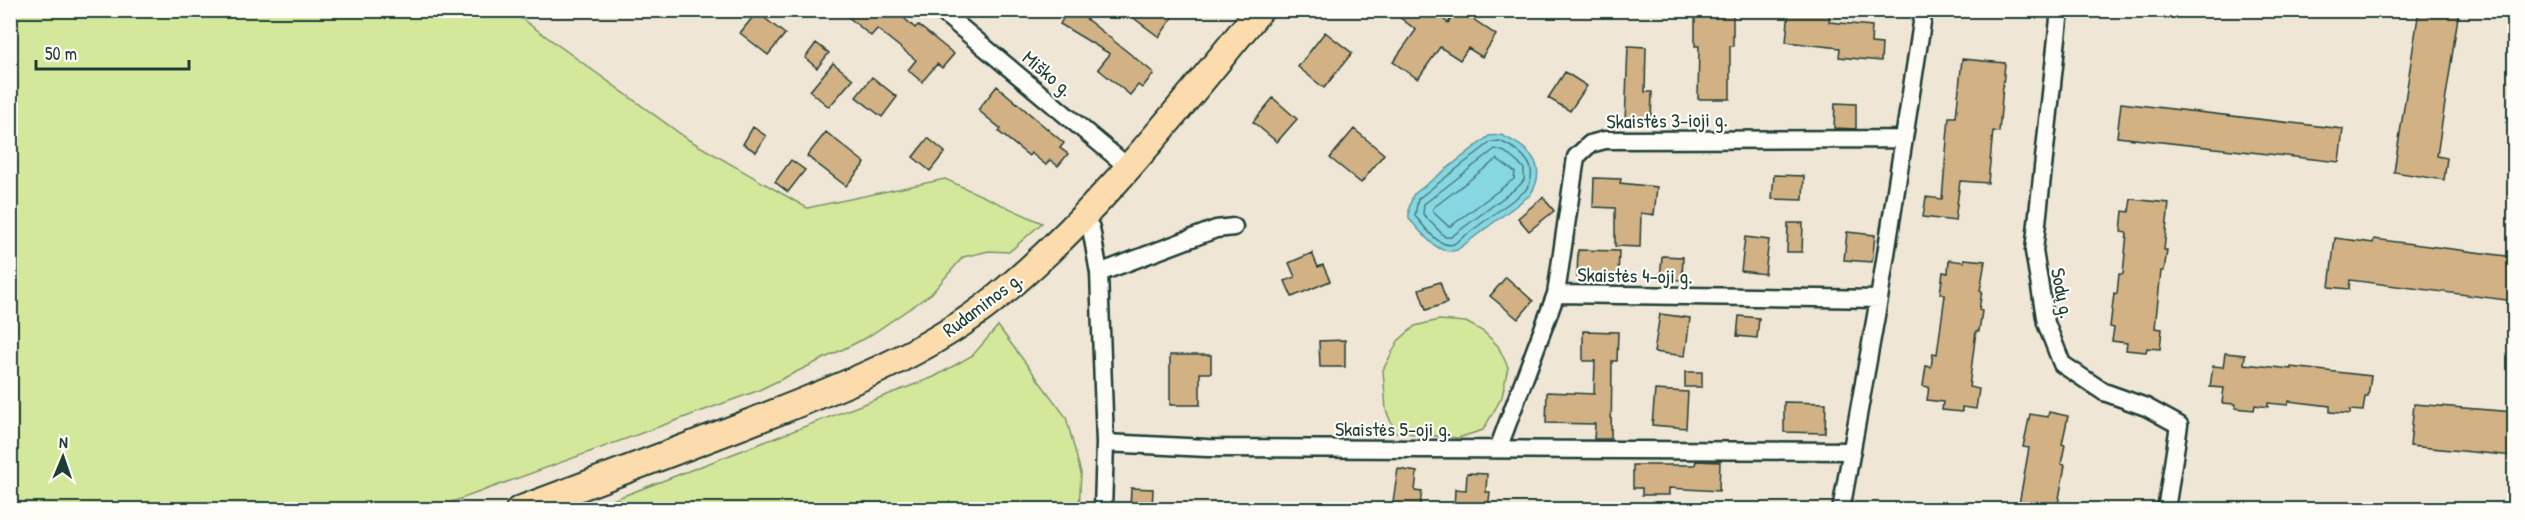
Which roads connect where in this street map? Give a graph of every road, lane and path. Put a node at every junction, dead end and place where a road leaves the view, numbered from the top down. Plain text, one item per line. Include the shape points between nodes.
1 (940, 10) edge
2 (1260, 10) edge
3 (1924, 10) edge
4 (2060, 10) edge
5 (1902, 139) junction
6 (1128, 167) junction
7 (1082, 219) junction
8 (1234, 227) dead end
9 (1099, 273) junction
10 (1556, 294) junction
11 (1879, 299) junction
12 (1105, 443) junction
13 (1498, 449) junction
14 (1852, 451) junction
15 (519, 510) edge
16 (1103, 510) edge
17 (1841, 510) edge
18 (2166, 510) edge

1 - 6 street, Miško g.
2 - 6 main road, Rudaminos g.
3 - 5 street
4 - 18 street, Sodų g. via 2034,251 2046,323 2062,364 2104,392 2146,407 2179,425
5 - 10 street, Skaistės 3-ioji g. via 1605,140 1590,144 1576,158
5 - 11 street
6 - 7 main road, Rudaminos g.
7 - 9 street via 1091,228
7 - 15 main road, Rudaminos g. via 996,298 881,369
8 - 9 street via 1216,229
9 - 12 street
10 - 11 street, Skaistės 4-oji g.
10 - 13 street, Skaistės 4-oji g.
11 - 14 street
12 - 13 street, Skaistės 5-oji g. via 1207,448
12 - 16 street
13 - 14 street, Skaistės 5-oji g.
14 - 17 street

